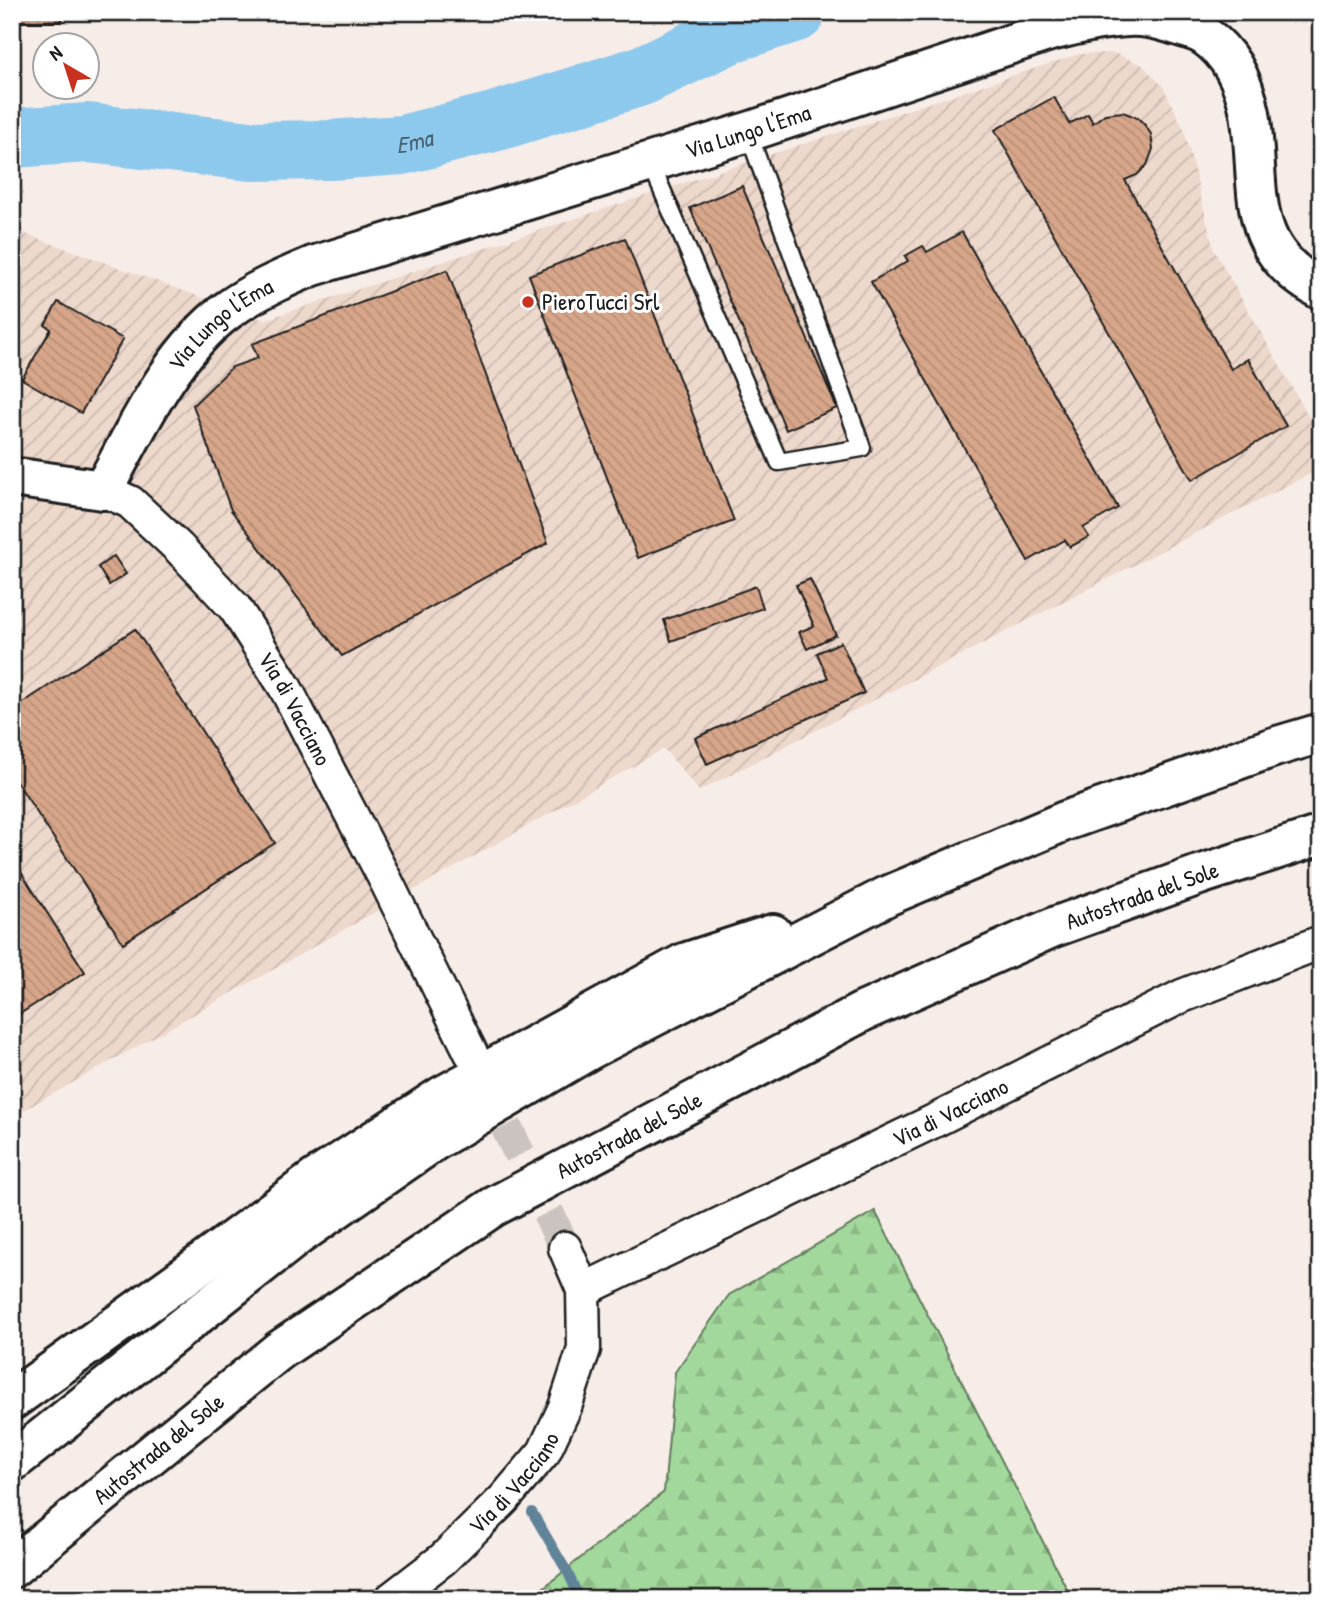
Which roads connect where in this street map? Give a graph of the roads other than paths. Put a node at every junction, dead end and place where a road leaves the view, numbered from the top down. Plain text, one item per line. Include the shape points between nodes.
1 (748, 132) junction
2 (650, 162) junction
3 (1321, 290) edge
4 (12, 477) edge
5 (103, 490) junction
6 (1321, 733) edge
7 (1321, 835) edge
8 (887, 895) junction
9 (1321, 942) edge
10 (471, 1053) tunnel mouth
11 (565, 1248) tunnel mouth
12 (583, 1290) junction
13 (12, 1400) edge
14 (12, 1462) edge
15 (12, 1569) edge
16 (390, 1599) edge

1 - 2 main road, Via Lungo l'Ema
1 - 2 lane via 862,447 779,462
1 - 3 main road, Via Lungo l'Ema via 1050,31 1130,17 1154,19 1204,35 1232,64 1250,114 1262,225 1286,264
2 - 5 main road, Via Lungo l'Ema via 313,266 254,294 227,311 179,359
4 - 5 main road, Via di Vacciano
5 - 10 street, Via di Vacciano via 130,502 235,608 285,687
6 - 8 main road via 1065,821
7 - 15 main road, Autostrada del Sole via 1054,927 862,1012 493,1207 280,1350
8 - 13 main road via 684,963 442,1096 315,1179
8 - 14 main road via 589,1050 436,1140 296,1237
9 - 12 street, Via di Vacciano via 1182,996
11 - 12 street, Via di Vacciano
12 - 16 street, Via di Vacciano via 584,1349 544,1452 443,1559

